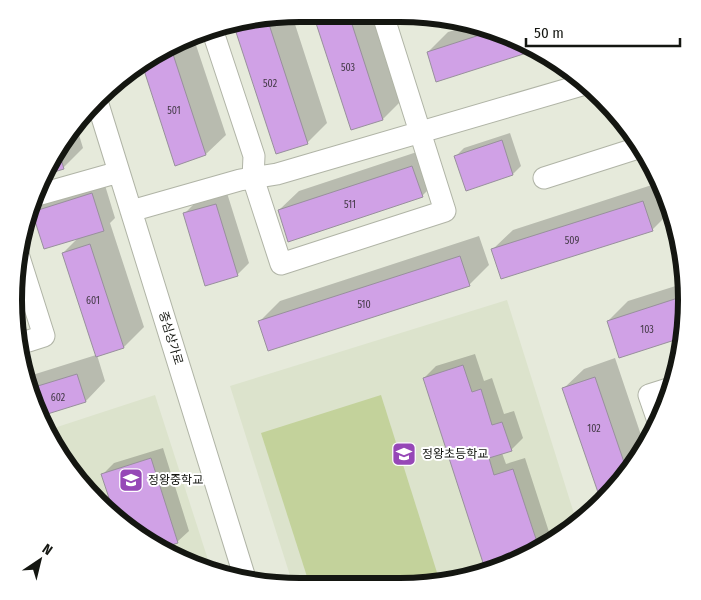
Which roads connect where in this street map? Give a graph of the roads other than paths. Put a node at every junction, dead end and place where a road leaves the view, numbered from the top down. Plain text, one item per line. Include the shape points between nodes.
1 (385, 22) edge
2 (214, 36) edge
3 (578, 86) edge
4 (99, 109) edge
5 (419, 133) junction
6 (634, 149) edge
7 (119, 172) junction
8 (253, 178) junction
9 (544, 178) dead end
10 (44, 193) edge
11 (131, 211) junction
12 (24, 273) edge
13 (26, 342) edge
14 (663, 390) edge
15 (654, 412) edge
16 (243, 571) edge

1 - 5 street
2 - 8 street via 254,156
3 - 5 street
4 - 7 street, 중심상가로
5 - 8 street
5 - 8 street via 445,211 282,264
6 - 9 street
7 - 10 street
7 - 11 street, 중심상가로
8 - 11 street
11 - 16 street, 중심상가로
12 - 13 street via 44,336
14 - 15 street via 649,395

